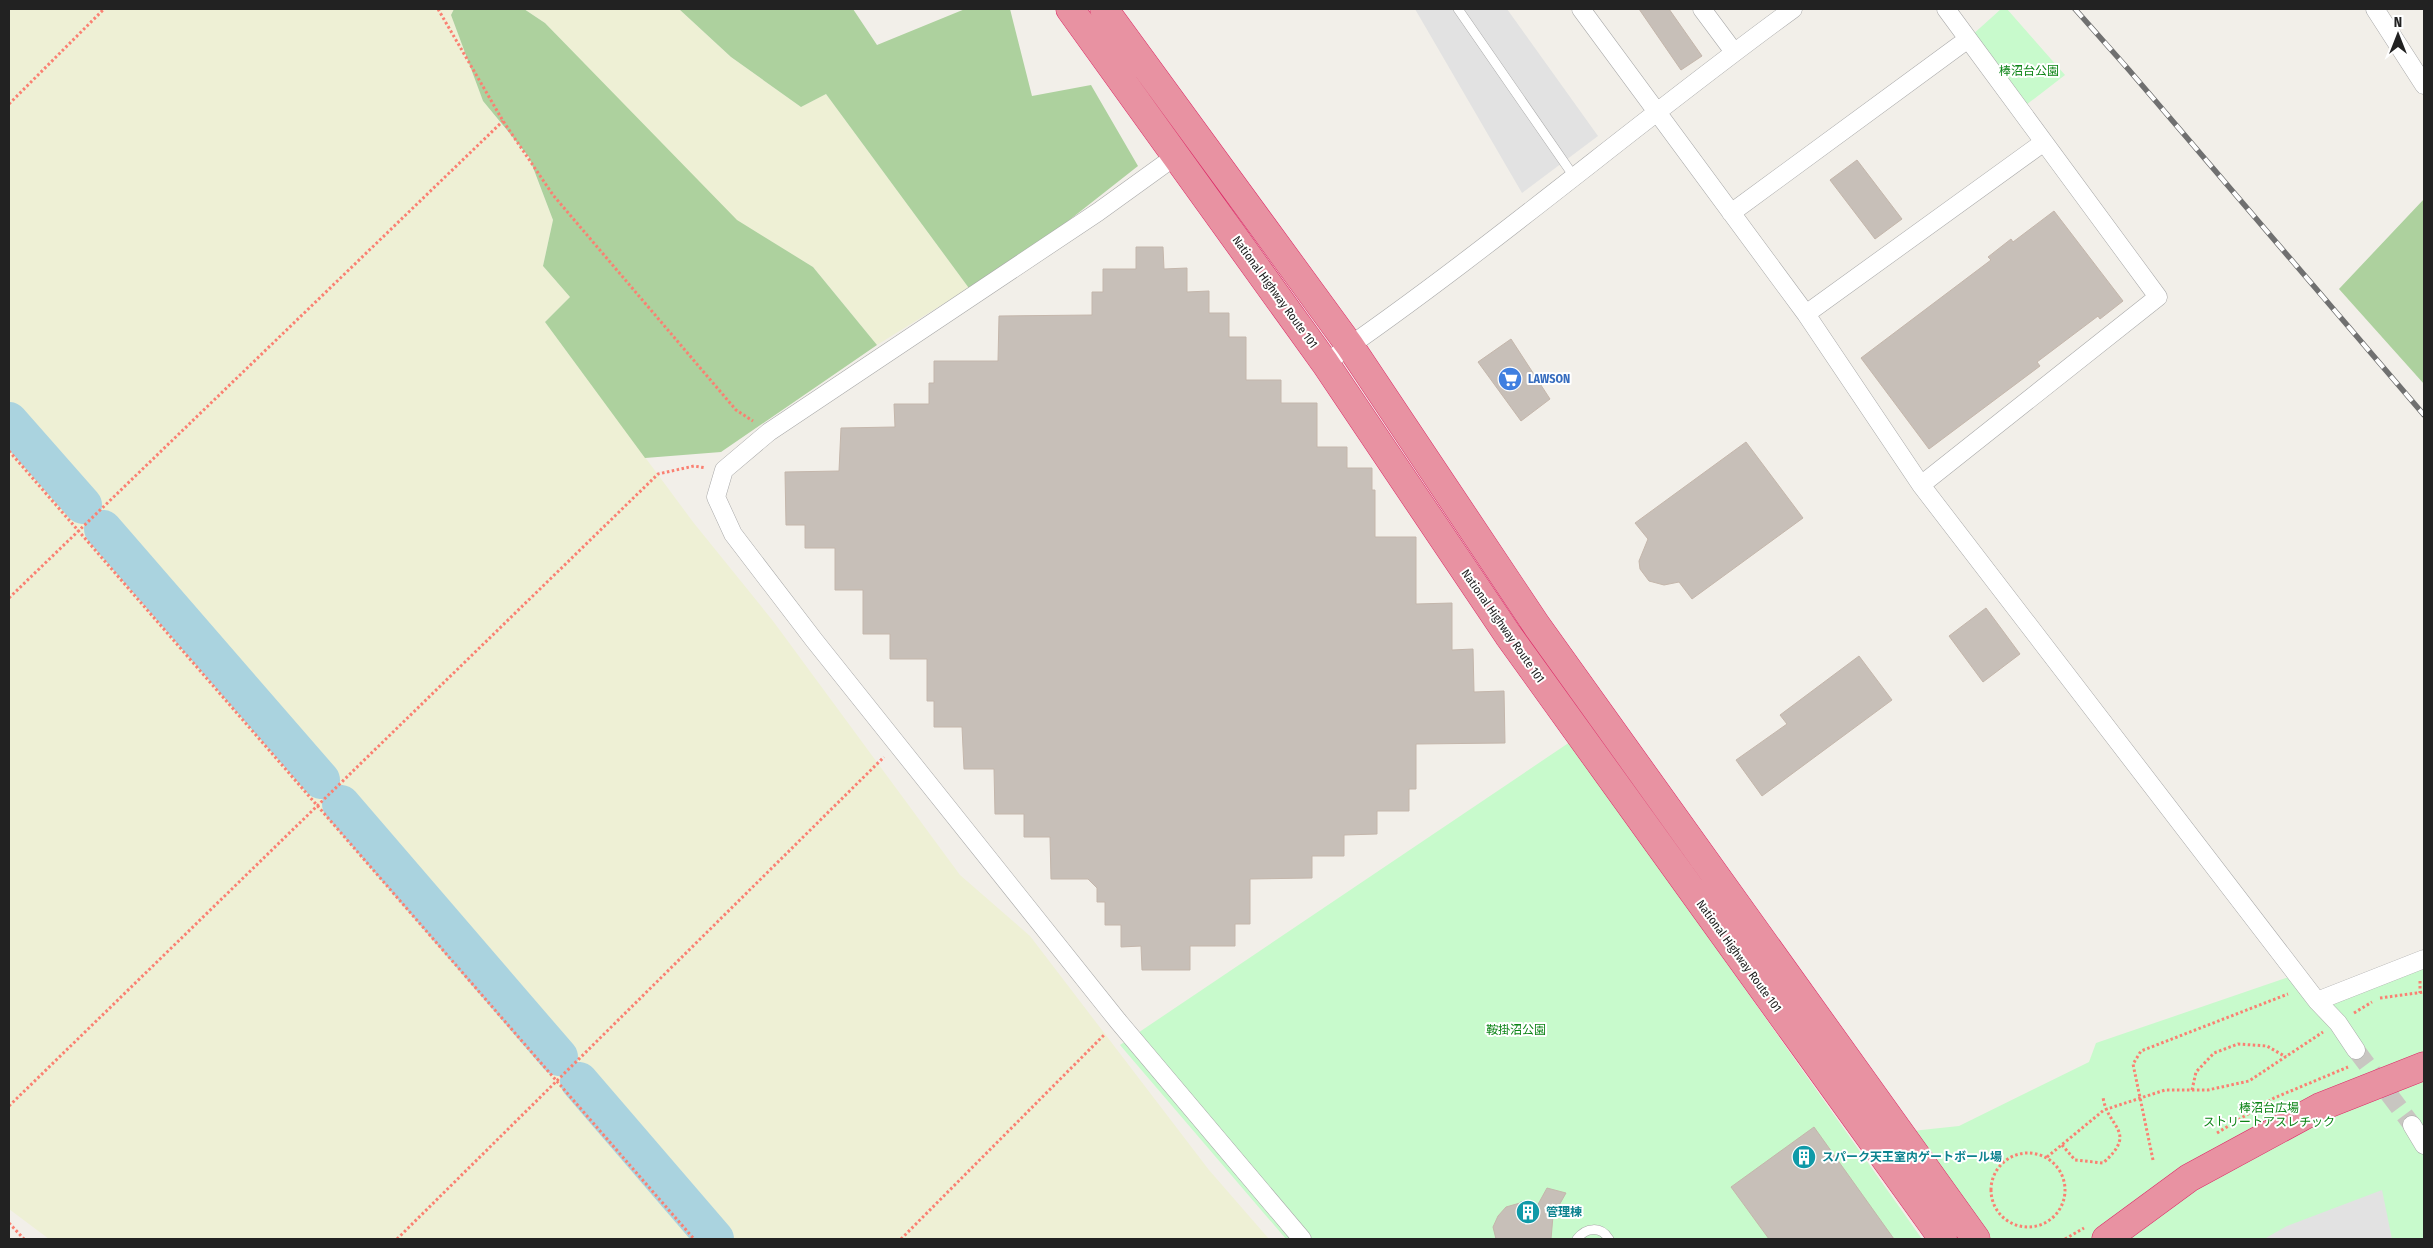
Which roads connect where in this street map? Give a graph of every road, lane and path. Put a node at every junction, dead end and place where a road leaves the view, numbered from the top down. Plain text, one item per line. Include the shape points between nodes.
1 (104, 9) edge
2 (438, 9) edge
3 (1070, 9) edge
4 (1104, 9) edge
5 (1458, 9) edge
6 (1581, 9) edge
7 (1702, 9) edge
8 (1793, 9) edge
9 (1946, 9) edge
10 (2375, 9) edge
11 (1968, 39) junction
12 (1734, 52) junction
13 (2424, 84) edge
14 (9, 104) edge
15 (1656, 112) junction
16 (503, 121) junction
17 (2044, 142) junction
18 (1177, 155) junction
19 (1575, 178) junction
20 (1731, 214) junction
21 (1806, 314) junction
22 (1350, 346) junction
23 (1325, 363) junction
24 (769, 432) junction
25 (9, 451) edge
26 (724, 470) junction
27 (1921, 485) junction
28 (9, 598) edge
29 (897, 744) junction
30 (2424, 959) edge
31 (2424, 992) edge
32 (2312, 994) junction
33 (1118, 1021) junction
34 (2338, 1023) junction
35 (2356, 1050) tunnel mouth
36 (2286, 1057) junction
37 (2424, 1066) edge
38 (2192, 1090) junction
39 (2103, 1097) dead end
40 (2140, 1099) junction
41 (9, 1106) edge
42 (2104, 1110) junction
43 (2412, 1125) tunnel mouth
44 (2062, 1145) junction
45 (2424, 1146) edge
46 (2047, 1157) junction
47 (2153, 1160) dead end
48 (9, 1223) edge
49 (24, 1239) edge
50 (397, 1239) edge
51 (694, 1239) edge
52 (901, 1239) edge
53 (1302, 1239) edge
54 (1577, 1239) edge
55 (1609, 1239) edge
56 (1943, 1239) edge
57 (1976, 1239) edge
58 (2106, 1239) edge

1 - 14 path
2 - 16 path
3 - 18 highway, National Highway Route 101
4 - 22 highway
5 - 19 lane
6 - 15 street
7 - 12 street
8 - 12 street
9 - 11 street
10 - 13 street
11 - 17 street
11 - 20 street
12 - 15 street
15 - 19 street
15 - 20 street
16 - 24 path via 553,195 736,410
16 - 28 path
17 - 21 street
17 - 27 street via 2158,297
18 - 23 highway, National Highway Route 101
18 - 24 street via 1098,212
19 - 22 street
20 - 21 street
21 - 27 street
22 - 23 street
22 - 57 highway via 1536,626
23 - 56 highway, National Highway Route 101 via 1508,635
24 - 26 street
25 - 51 path
26 - 29 street via 716,497 733,534
26 - 41 path via 694,466 658,474
27 - 32 street
29 - 33 street
29 - 50 path
30 - 32 street
31 - 34 path via 2377,999
32 - 34 street
32 - 40 path via 2141,1051 2133,1064
33 - 52 path
33 - 53 street
34 - 35 street
34 - 36 path
36 - 38 path via 2249,1080 2208,1090
36 - 38 path via 2267,1046 2238,1044 2214,1053 2196,1072
37 - 58 highway via 2320,1107 2189,1178
38 - 40 path via 2165,1090
39 - 42 path
40 - 42 path
40 - 47 path
42 - 44 path
42 - 44 path via 2116,1123 2120,1140 2116,1151 2103,1163 2075,1160
43 - 45 street
44 - 46 path
46 - 46 path via 2035,1152 2022,1152 2001,1163 1990,1185 1995,1208 2003,1218 2013,1224 2031,1227 2049,1221 2058,1212 2066,1188 2060,1170
48 - 49 path
54 - 55 lane via 1593,1229 1604,1232

